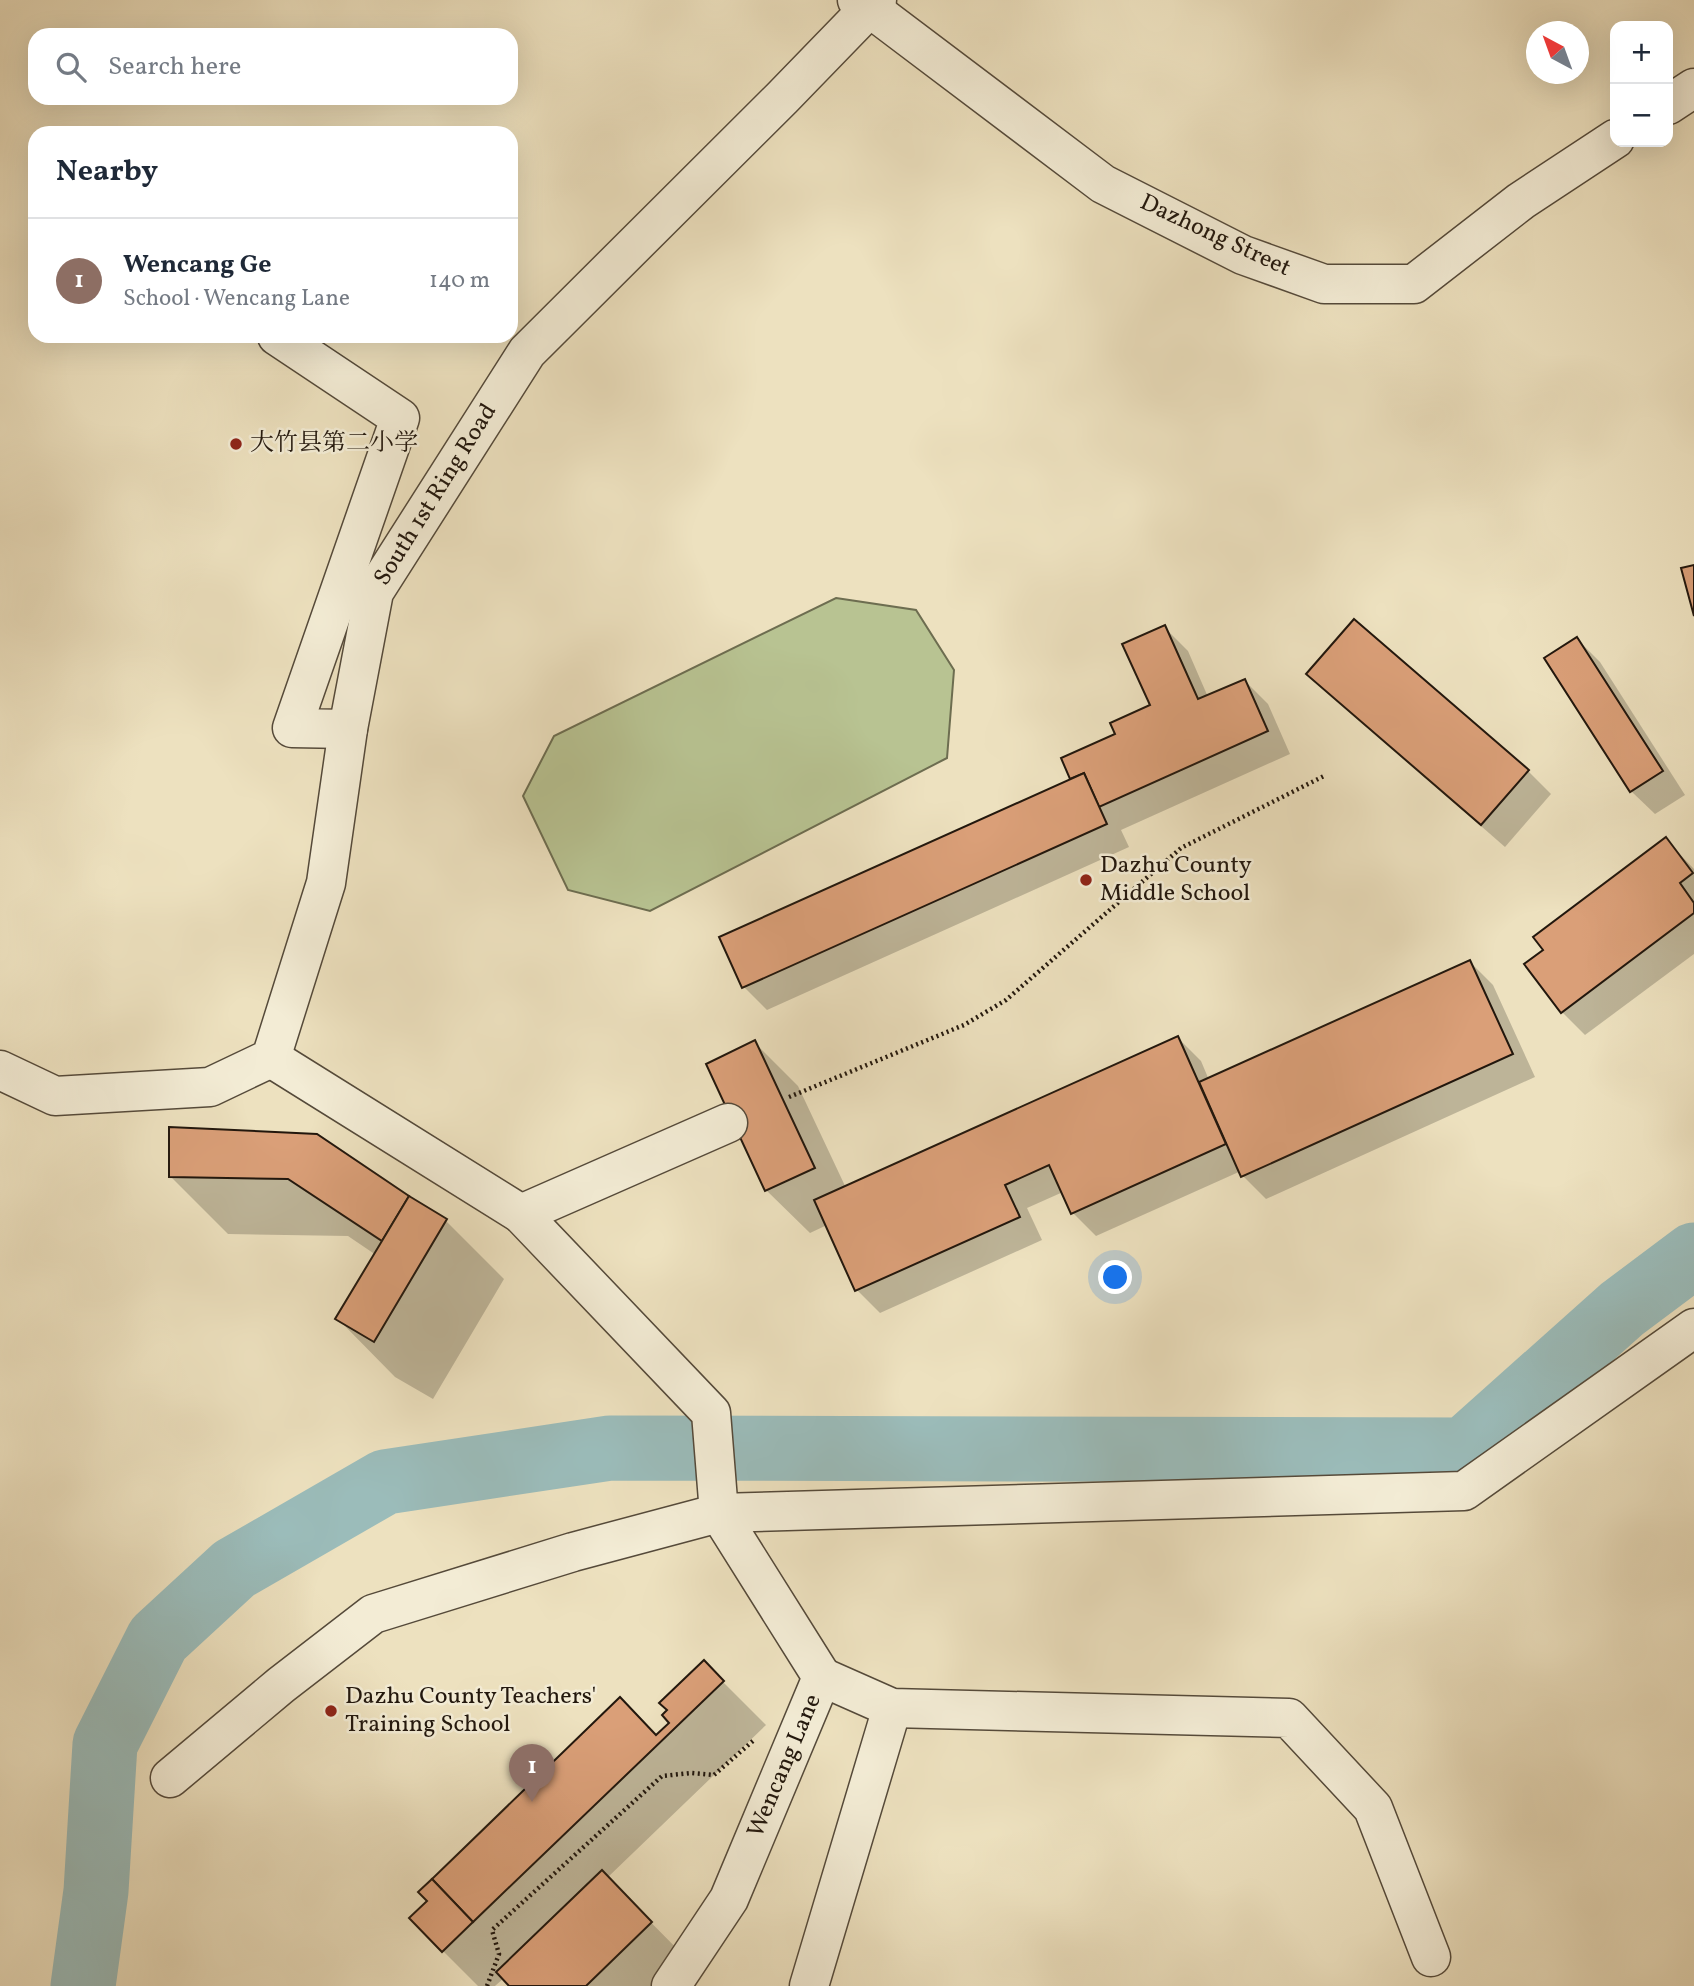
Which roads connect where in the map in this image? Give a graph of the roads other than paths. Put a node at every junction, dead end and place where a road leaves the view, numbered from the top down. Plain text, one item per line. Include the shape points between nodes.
1 (868, 3) edge
2 (1694, 88) edge
3 (1673, 102) edge
4 (1610, 142) edge
5 (288, 343) edge
6 (348, 729) junction
7 (271, 1058) junction
8 (0, 1070) edge
9 (728, 1123) dead end
10 (522, 1214) junction
11 (1694, 1328) edge
12 (719, 1513) junction
13 (822, 1677) junction
14 (892, 1708) junction
15 (170, 1778) dead end
16 (1431, 1956) dead end
17 (671, 1986) edge
18 (809, 1986) edge

1 - 4 street, Dazhong Street via 1103,184 1242,255 1324,284 1415,284 1521,201
1 - 6 street, South 1st Ring Road via 782,99 527,352 374,593
2 - 3 street
5 - 6 street via 400,418 292,729
6 - 7 street, South 1st Ring Road via 326,883
7 - 8 street via 210,1087 55,1096
7 - 10 street
9 - 10 street
10 - 12 street via 711,1413
11 - 12 street via 1464,1491
12 - 13 street, Wencang Lane
12 - 15 street via 573,1552 373,1615
13 - 14 street
13 - 17 street, Wencang Lane via 729,1899
14 - 16 street via 1289,1718 1373,1808
14 - 18 street

